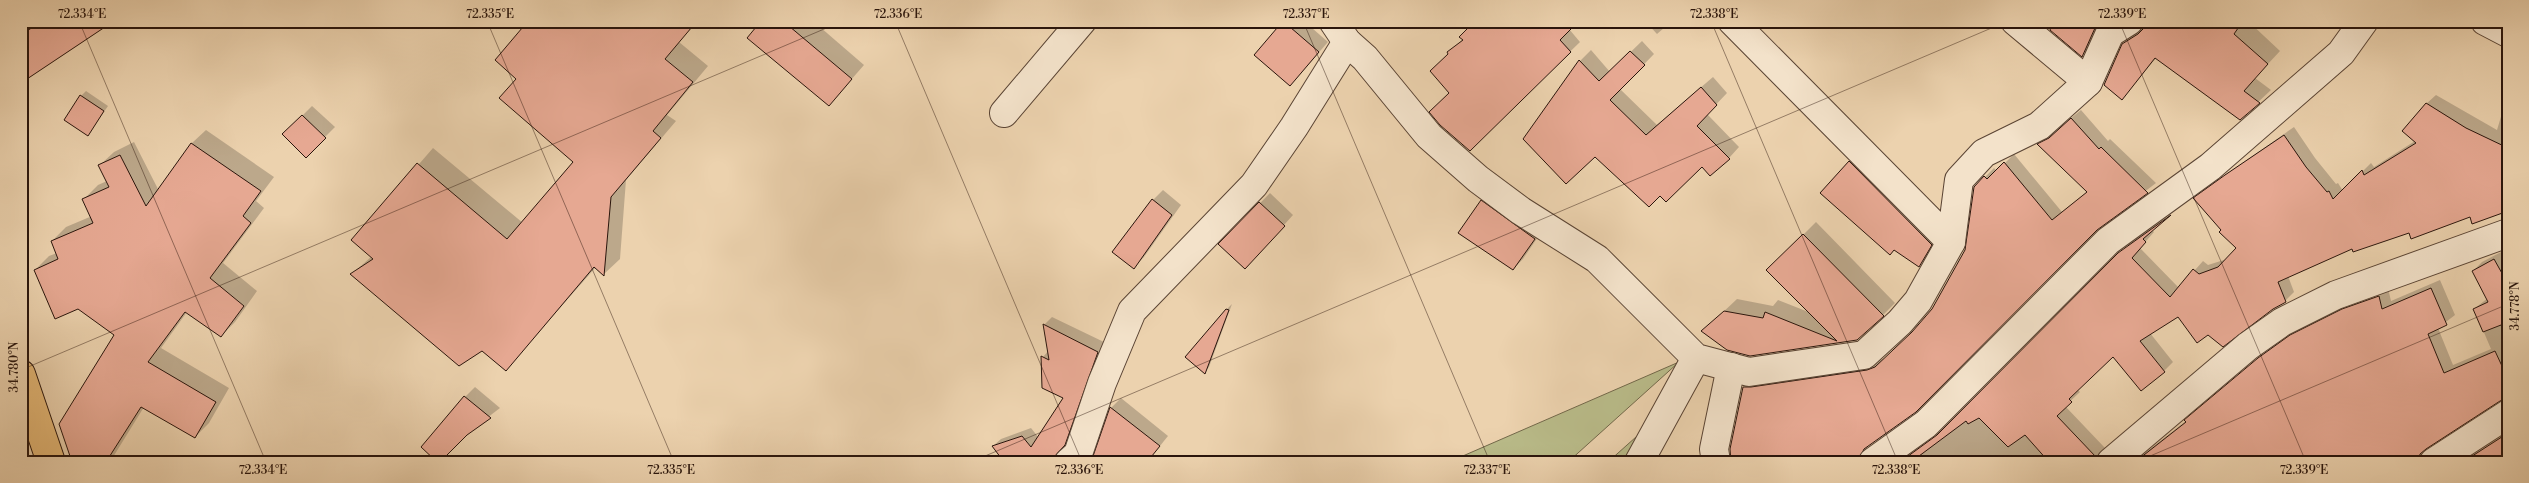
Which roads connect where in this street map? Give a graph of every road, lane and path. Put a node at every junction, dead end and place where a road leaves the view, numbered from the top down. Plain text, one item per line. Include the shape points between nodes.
1 (1082, 21) edge
2 (1732, 21) edge
3 (2015, 21) edge
4 (2129, 21) edge
5 (2364, 21) edge
6 (2485, 21) edge
7 (1340, 32) edge
8 (2508, 33) edge
9 (2088, 82) junction
10 (1004, 113) dead end
11 (2508, 233) edge
12 (1951, 242) junction
13 (1696, 358) junction
14 (1731, 367) junction
15 (21, 374) edge
16 (2508, 414) edge
17 (51, 462) edge
18 (1069, 462) edge
19 (1639, 462) edge
20 (1716, 462) edge
21 (1873, 462) edge
22 (2111, 462) edge
23 (2434, 462) edge

1 - 10 street
2 - 12 street
3 - 9 street
4 - 9 street via 2110,33
5 - 21 street via 2341,53 2210,167 2108,241 1926,424
6 - 8 street
7 - 13 street via 1429,136 1522,211 1598,259
7 - 18 street via 1294,127 1254,185 1132,311 1102,383 1078,454
9 - 12 street via 2039,126 1984,153 1959,180
11 - 22 street via 2336,295 2282,322 2248,346
12 - 14 street via 1918,301 1864,356 1749,372
13 - 14 street
13 - 19 street
14 - 20 street via 1714,449
15 - 17 highway
16 - 23 street

